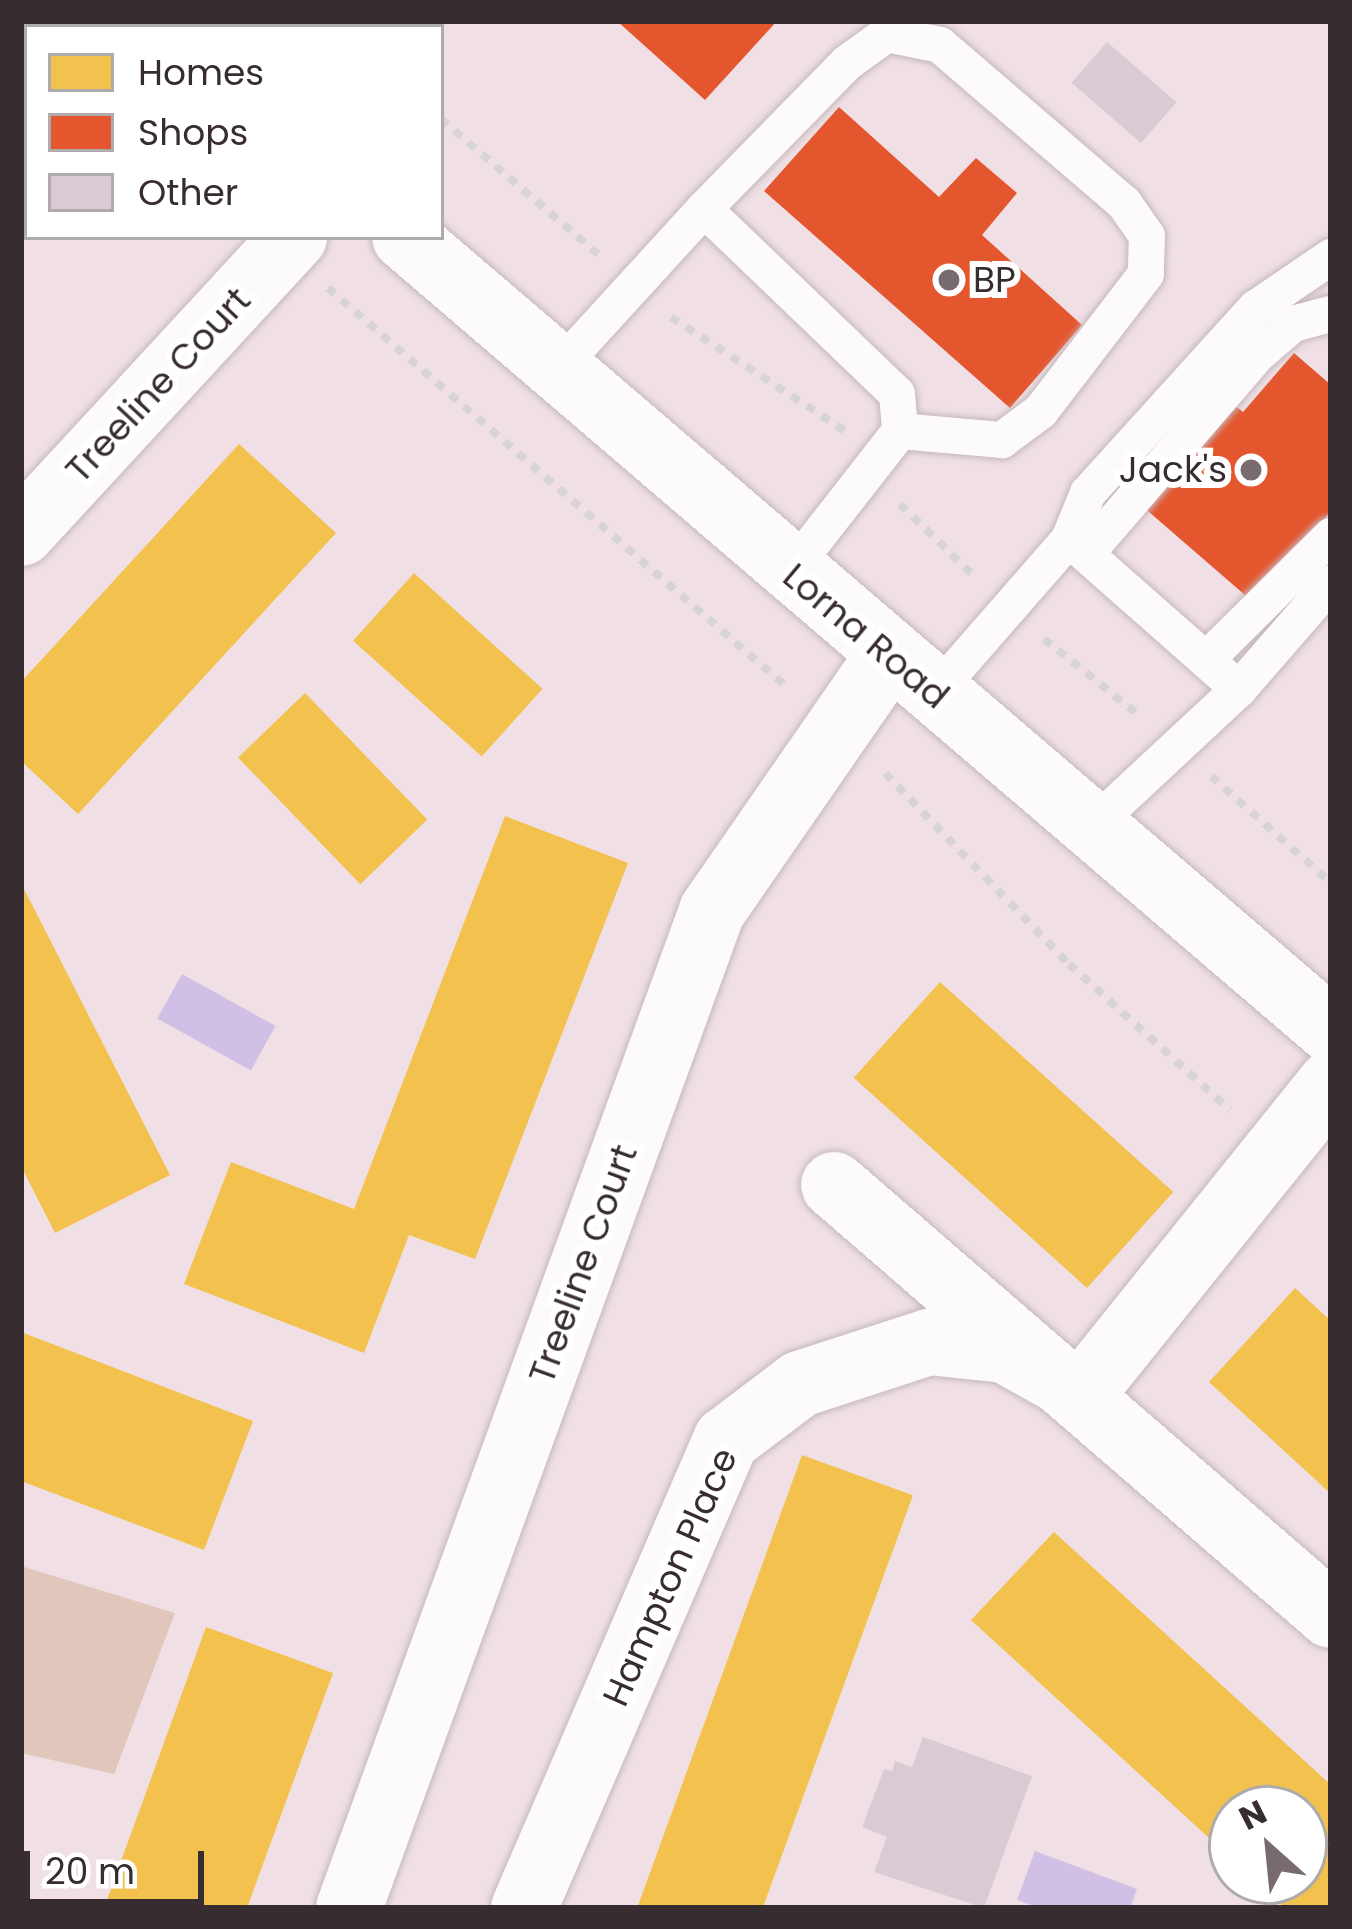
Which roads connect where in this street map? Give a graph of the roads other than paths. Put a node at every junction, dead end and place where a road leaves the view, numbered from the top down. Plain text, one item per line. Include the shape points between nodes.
1 (704, 209) junction
2 (291, 240) edge
3 (408, 240) edge
4 (1331, 257) edge
5 (1331, 314) edge
6 (557, 370) junction
7 (900, 430) junction
8 (21, 533) edge
9 (1331, 536) edge
10 (1078, 547) junction
11 (790, 572) junction
12 (1331, 584) edge
13 (1206, 660) junction
14 (911, 675) junction
15 (1240, 689) junction
16 (1090, 828) junction
17 (1331, 1030) edge
18 (1331, 1083) edge
19 (834, 1186) dead end
20 (1082, 1394) junction
21 (1331, 1615) edge
22 (349, 1908) edge
23 (524, 1908) edge

1 - 6 lane
1 - 7 lane via 897,394
1 - 7 lane via 847,63 886,34 940,45 1124,203 1147,236 1146,274 1041,411 1002,440
2 - 8 street, Treeline Court
3 - 6 street, Lorna Road
4 - 10 lane via 1256,308 1088,493
5 - 10 lane via 1274,339
6 - 11 street, Lorna Road
7 - 11 lane
9 - 13 lane
10 - 13 lane
10 - 14 lane
11 - 14 street, Lorna Road
12 - 15 lane
13 - 15 lane
14 - 16 street, Lorna Road
14 - 22 street, Treeline Court via 712,911
15 - 16 lane
16 - 17 street, Lorna Road
18 - 20 street
19 - 20 street
20 - 21 street
20 - 23 street, Hampton Place via 1005,1351 928,1342 800,1384 726,1440

